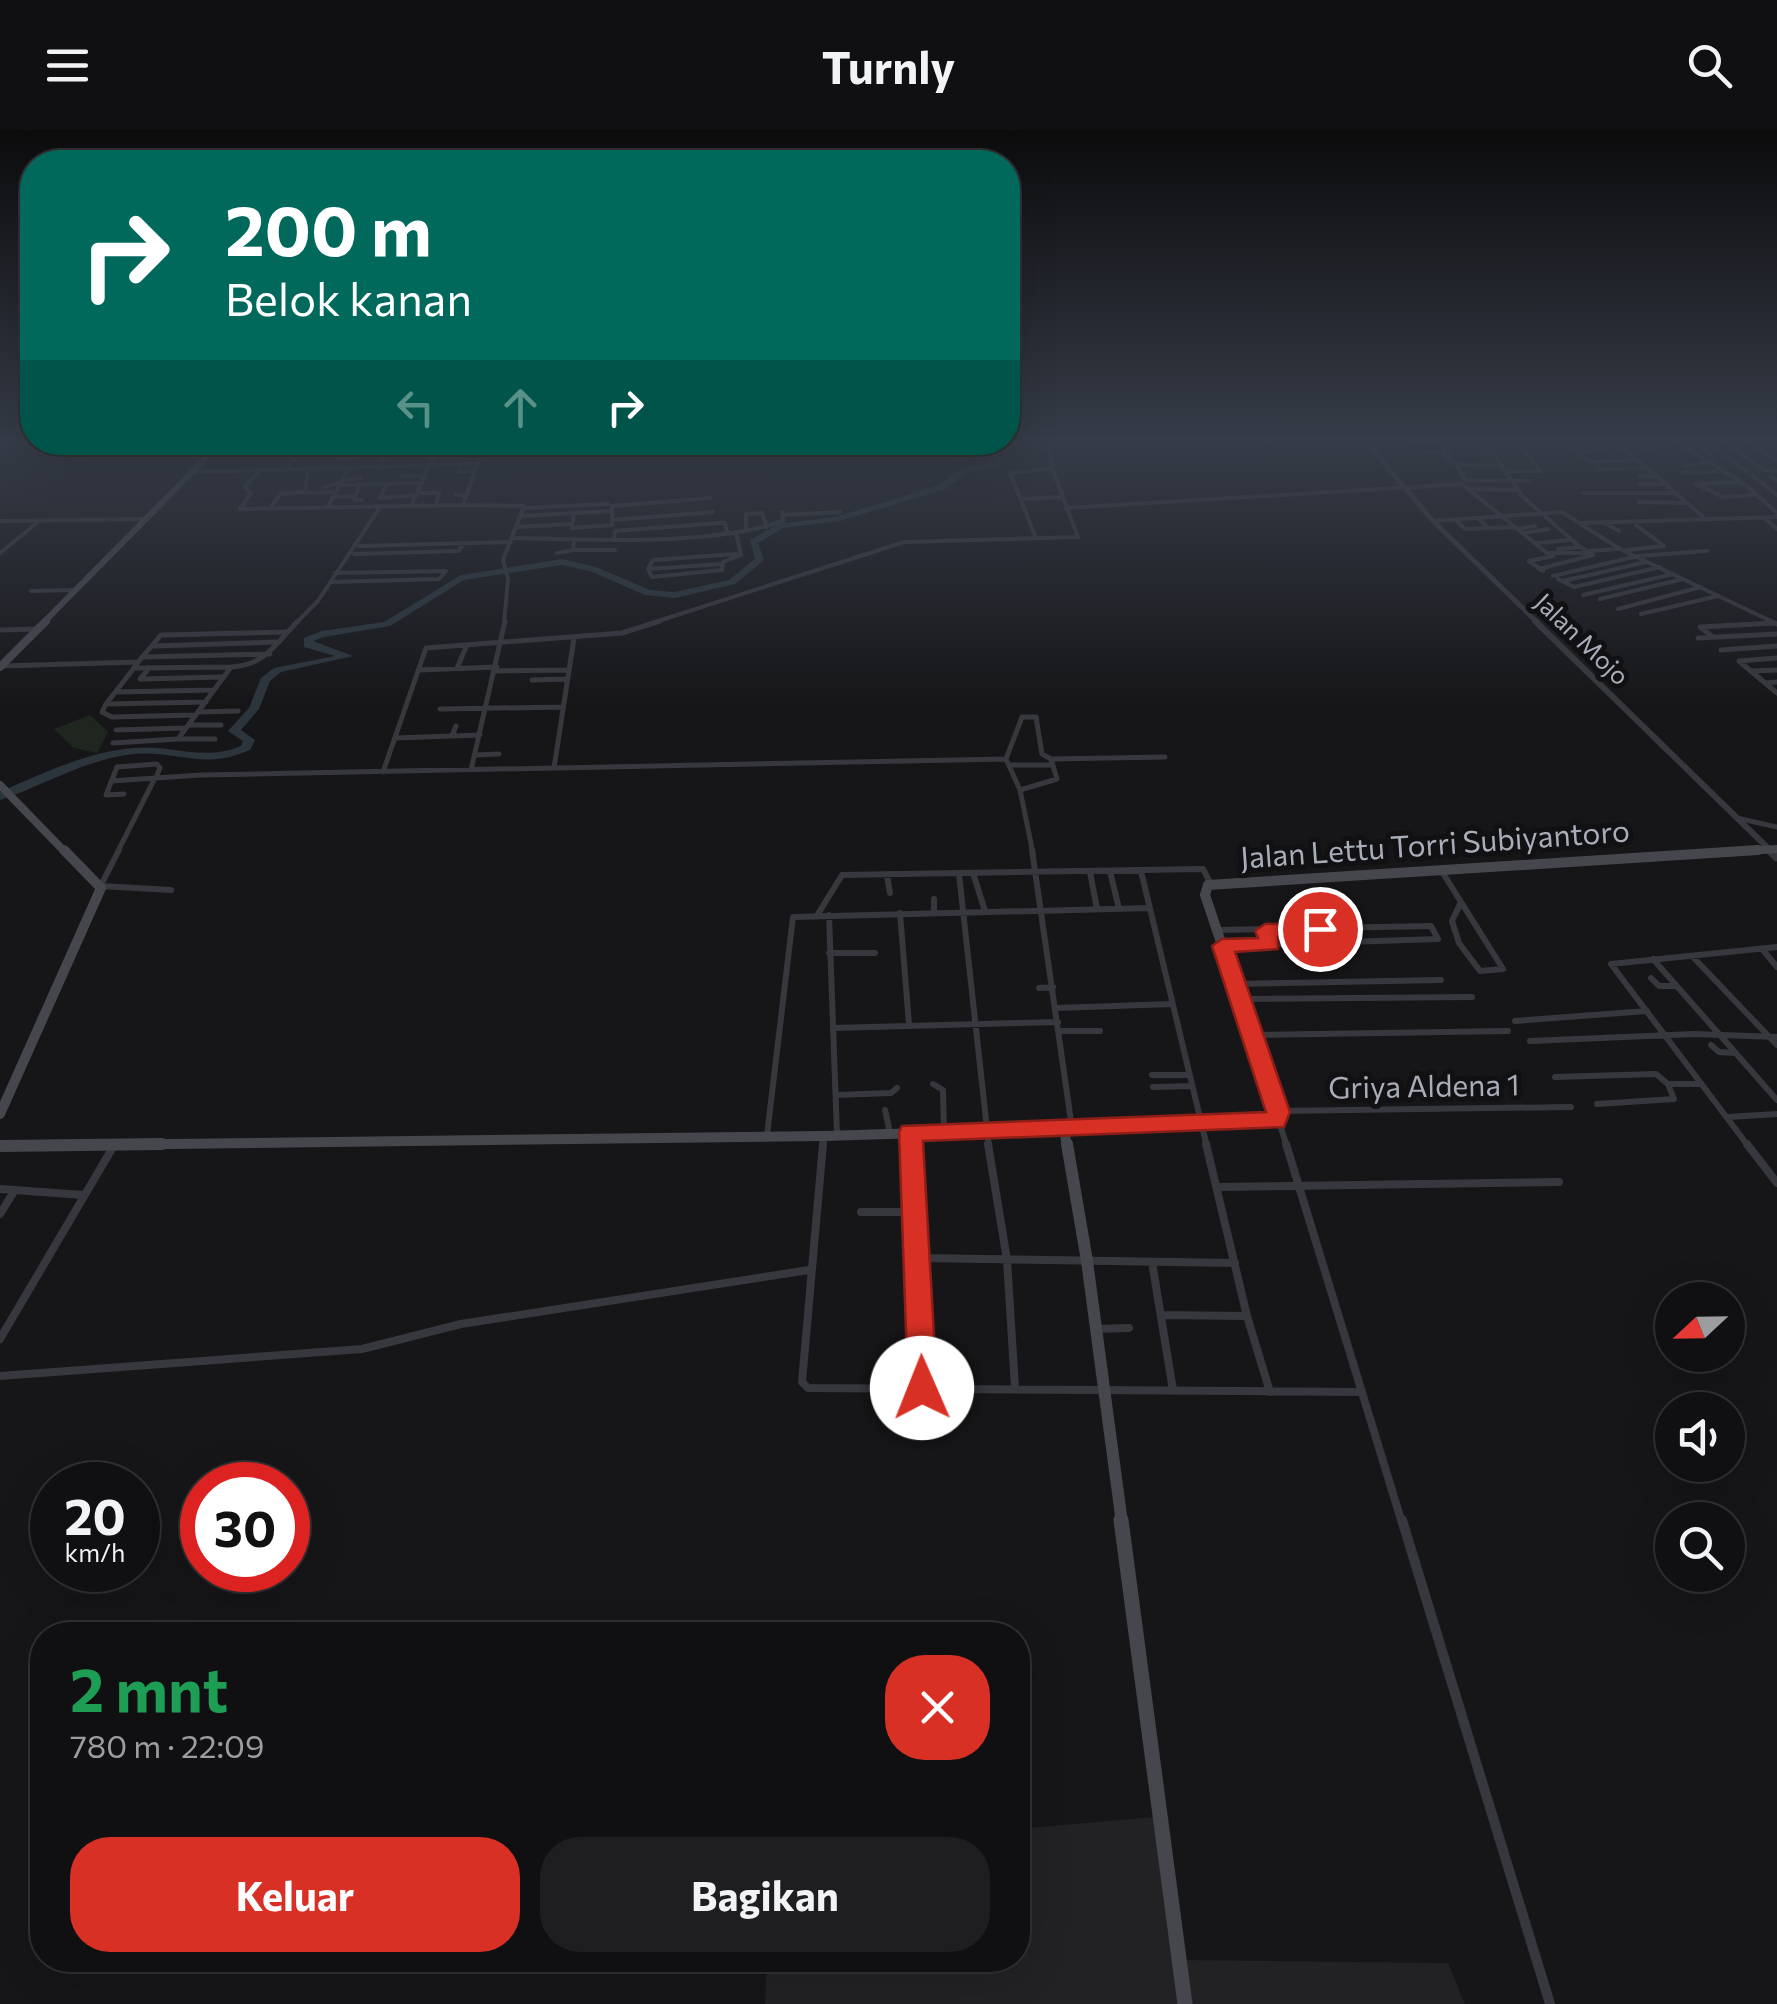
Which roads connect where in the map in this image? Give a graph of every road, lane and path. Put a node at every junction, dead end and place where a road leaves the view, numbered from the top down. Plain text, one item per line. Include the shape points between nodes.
1 (27, 530) edge
2 (136, 530) edge
3 (364, 530) edge
4 (516, 530) edge
5 (623, 530) edge
6 (741, 530) edge
7 (1033, 530) edge
8 (1076, 530) edge
9 (1443, 530) edge
10 (1521, 530) edge
11 (1560, 530) edge
12 (1592, 530) edge
13 (1644, 530) edge
14 (736, 531) junction
15 (727, 532) joint
16 (1036, 538) junction
17 (546, 539) junction
18 (513, 540) junction
19 (574, 540) junction
20 (604, 540) junction
21 (614, 540) junction
22 (1571, 540) junction
23 (465, 543) junction
24 (408, 544) junction
25 (1536, 544) junction
26 (359, 546) dead end
27 (1580, 547) junction
28 (543, 549) dead end
29 (1558, 549) dead end
30 (573, 550) junction
31 (616, 550) dead end
32 (1622, 550) junction
33 (1707, 551) dead end
34 (403, 552) junction
35 (557, 552) dead end
36 (1590, 552) junction
37 (0, 553) edge
38 (603, 553) junction
39 (354, 554) dead end
40 (741, 554) junction
41 (1638, 556) junction
42 (1568, 562) junction
43 (1646, 562) dead end
44 (1661, 567) junction
45 (1614, 569) junction
46 (335, 573) junction
47 (1674, 574) junction
48 (1626, 575) junction
49 (1551, 576) junction
50 (1684, 578) junction
51 (330, 582) junction
52 (1702, 587) junction
53 (76, 590) junction
54 (30, 591) dead end
55 (1583, 595) dead end
56 (1720, 596) junction
57 (1600, 599) dead end
58 (1618, 610) dead end
59 (1641, 614) dead end
60 (1776, 623) edge
61 (38, 629) junction
62 (0, 630) edge
63 (288, 632) junction
64 (1777, 634) edge
65 (574, 638) junction
66 (1698, 638) dead end
67 (1713, 638) junction
68 (278, 642) junction
69 (502, 642) junction
70 (467, 645) junction
71 (153, 646) junction
72 (1777, 646) edge
73 (1722, 650) dead end
74 (272, 654) junction
75 (143, 656) junction
76 (157, 656) junction
77 (1777, 658) edge
78 (136, 665) junction
79 (0, 667) edge
80 (231, 667) junction
81 (148, 668) junction
82 (458, 668) junction
83 (496, 669) junction
84 (419, 670) junction
85 (569, 670) junction
86 (1777, 670) edge
87 (1750, 672) junction
88 (224, 677) junction
89 (568, 679) junction
90 (532, 680) dead end
91 (1777, 682) edge
92 (1764, 683) junction
93 (215, 690) junction
94 (116, 692) junction
95 (1775, 693) edge
96 (206, 702) junction
97 (106, 704) junction
98 (562, 707) junction
99 (486, 708) junction
100 (440, 709) dead end
101 (238, 712) dead end
102 (197, 714) junction
103 (220, 725) dead end
104 (456, 726) dead end
105 (188, 727) junction
106 (116, 730) dead end
107 (480, 735) junction
108 (452, 736) junction
109 (215, 738) dead end
110 (396, 738) junction
111 (178, 739) junction
112 (112, 743) dead end
113 (475, 754) junction
114 (499, 754) dead end
115 (1164, 757) dead end
116 (1008, 762) junction
117 (1051, 762) junction
118 (554, 768) junction
119 (471, 770) junction
120 (383, 772) junction
121 (156, 777) junction
122 (111, 781) junction
123 (5, 790) edge
124 (1020, 790) junction
125 (124, 794) dead end
126 (1740, 818) junction
127 (1777, 827) edge
128 (1774, 851) edge
129 (1441, 870) junction
130 (1110, 871) junction
131 (1141, 871) junction
132 (1036, 872) junction
133 (1090, 872) junction
134 (959, 874) junction
135 (973, 874) junction
136 (887, 876) junction
137 (1211, 884) junction
138 (101, 886) junction
139 (171, 890) dead end
140 (890, 893) dead end
141 (934, 899) dead end
142 (1460, 904) junction
143 (1119, 908) junction
144 (1150, 908) junction
145 (1096, 909) junction
146 (985, 910) junction
147 (1043, 910) junction
148 (934, 912) junction
149 (965, 912) junction
150 (900, 913) junction
151 (818, 915) junction
152 (829, 915) junction
153 (1217, 930) junction
154 (1265, 931) junction
155 (1270, 944) junction
156 (1222, 946) junction
157 (1777, 946) edge
158 (1761, 948) junction
159 (829, 953) junction
160 (875, 953) dead end
161 (1690, 955) junction
162 (1652, 958) junction
163 (1777, 967) edge
164 (1480, 971) junction
165 (1468, 973) dead end
166 (1651, 978) dead end
167 (1441, 980) dead end
168 (1236, 984) junction
169 (1677, 986) junction
170 (1053, 987) junction
171 (1039, 988) dead end
172 (1472, 997) dead end
173 (1242, 999) junction
174 (1172, 1004) junction
175 (1056, 1008) junction
176 (1648, 1011) junction
177 (1515, 1021) dead end
178 (977, 1022) junction
179 (1058, 1022) junction
180 (909, 1024) junction
181 (833, 1028) junction
182 (1059, 1031) junction
183 (1100, 1031) dead end
184 (1508, 1031) dead end
185 (1254, 1034) junction
186 (1666, 1034) junction
187 (1723, 1035) junction
188 (1774, 1037) edge
189 (1530, 1040) dead end
190 (1711, 1045) dead end
191 (1777, 1045) edge
192 (1737, 1052) junction
193 (1152, 1074) dead end
194 (1188, 1074) junction
195 (1555, 1076) dead end
196 (933, 1084) dead end
197 (1668, 1084) junction
198 (1703, 1084) junction
199 (1192, 1086) junction
200 (1153, 1087) dead end
201 (897, 1088) dead end
202 (836, 1095) junction
203 (1777, 1100) edge
204 (1597, 1104) dead end
205 (1571, 1107) dead end
206 (886, 1110) dead end
207 (0, 1114) edge
208 (1777, 1114) edge
209 (1278, 1116) junction
210 (1728, 1117) junction
211 (1202, 1124) junction
212 (1068, 1129) junction
213 (986, 1131) junction
214 (911, 1132) junction
215 (944, 1132) junction
216 (890, 1133) junction
217 (767, 1135) junction
218 (831, 1135) junction
219 (0, 1146) edge
220 (113, 1147) junction
221 (1558, 1182) dead end
222 (1777, 1183) edge
223 (1218, 1187) junction
224 (1300, 1188) junction
225 (0, 1189) edge
226 (15, 1190) junction
227 (84, 1195) junction
228 (861, 1212) dead end
229 (915, 1212) junction
230 (0, 1214) edge
231 (919, 1258) junction
232 (1008, 1260) junction
233 (1087, 1261) junction
234 (1152, 1262) junction
235 (1235, 1263) junction
236 (810, 1270) junction
237 (1161, 1315) junction
238 (1247, 1316) junction
239 (1129, 1328) dead end
240 (1094, 1329) junction
241 (0, 1339) edge
242 (0, 1376) edge
243 (1015, 1387) junction
244 (922, 1388) junction
245 (1173, 1390) junction
246 (1104, 1391) junction
247 (1270, 1392) junction
248 (1360, 1392) junction
249 (1185, 2004) edge
250 (1550, 2004) edge

1 - 37 street
2 - 53 main road
3 - 46 street
4 - 18 street
5 - 21 street via 615,531
6 - 14 street
7 - 16 street
8 - 16 street via 1078,537
9 - 126 street, Jalan Mojo
10 - 25 street
11 - 22 street
12 - 32 street
13 - 32 street via 1664,546
14 - 15 street
14 - 40 street
15 - 21 street
16 - 65 street via 904,542 629,632
17 - 18 street
17 - 19 street
17 - 28 street
18 - 23 street
18 - 69 street via 503,560 508,593
19 - 20 street
19 - 30 street
20 - 21 street
20 - 38 street
22 - 25 street
22 - 27 street
23 - 24 street
23 - 34 street via 460,551
24 - 26 street
24 - 34 street
25 - 36 street via 1550,554
27 - 29 street
27 - 36 street
30 - 35 street
30 - 38 street
31 - 38 street
32 - 36 street
32 - 41 street
33 - 41 street
34 - 39 street
36 - 42 street via 1594,556
40 - 40 street via 653,560 648,569 722,564
41 - 44 street
41 - 49 street
42 - 49 street
42 - 49 street via 1554,556 1529,561
43 - 45 street
44 - 47 street
44 - 48 street
45 - 48 street
45 - 49 street
46 - 51 street
46 - 51 street via 446,571 436,580
47 - 50 street
47 - 55 street
48 - 49 street via 1574,588
50 - 52 street
50 - 57 street
51 - 63 street
52 - 56 street
52 - 58 street
53 - 54 street
53 - 61 main road
56 - 59 street
56 - 60 street
60 - 67 street via 1700,627
61 - 62 street
61 - 79 main road
63 - 68 street
63 - 71 street via 164,632
64 - 67 street
65 - 69 street
65 - 85 street
66 - 67 street
68 - 71 street
68 - 74 street
69 - 70 street
69 - 83 street
70 - 82 street
70 - 84 street via 426,648
71 - 75 street
72 - 73 street
74 - 76 street
74 - 80 street via 252,666
75 - 76 street
75 - 78 street
76 - 81 street
77 - 87 street via 1740,661
78 - 79 street
78 - 81 street
78 - 94 street
80 - 81 street
80 - 88 street
81 - 88 street via 140,679
82 - 83 street
82 - 84 street
83 - 85 street
83 - 99 street
84 - 110 street
85 - 89 street
86 - 87 street
87 - 92 street
88 - 93 street
89 - 90 street
89 - 98 street
91 - 92 street
92 - 95 street
93 - 94 street
93 - 96 street
94 - 97 street
96 - 97 street
96 - 102 street
97 - 102 street via 102,712 112,717
98 - 99 street
98 - 118 street
99 - 100 street
99 - 107 street
101 - 102 street
102 - 105 street
103 - 105 street
104 - 108 street
105 - 106 street
105 - 111 street
107 - 108 street
107 - 113 street
108 - 110 street
109 - 111 street
110 - 120 street
111 - 112 street
113 - 114 street
113 - 119 street
115 - 117 street
116 - 117 street
116 - 117 street via 1025,716 1038,718 1042,754
116 - 118 street
116 - 124 street
117 - 124 street via 1056,780
118 - 119 street
119 - 120 street
120 - 121 street
121 - 122 street
121 - 122 street via 158,765 138,764 115,768
121 - 138 street
122 - 125 street via 107,796
123 - 138 main road
124 - 132 street
126 - 127 street
126 - 128 street, Jalan Mojo
128 - 129 main road, Jalan Lettu Torri Subiyantoro
129 - 137 main road, Jalan Lettu Torri Subiyantoro
129 - 142 street
130 - 131 street
130 - 133 street
130 - 143 street
131 - 137 street via 1203,869
131 - 144 street
132 - 133 street
132 - 135 street
132 - 147 street
133 - 145 street
134 - 135 street
134 - 136 street
134 - 149 street
135 - 146 street
136 - 140 street
136 - 151 street via 842,876
137 - 153 main road, Jalan Lettu Torri Subiyantoro via 1204,891
138 - 139 street
138 - 207 main road
141 - 148 street
142 - 164 street via 1455,933
142 - 164 street via 1504,965
143 - 144 street
143 - 145 street
144 - 174 street
145 - 147 street
146 - 147 street
146 - 149 street
147 - 170 street
148 - 149 street
148 - 150 street
149 - 178 street
150 - 152 street
150 - 180 street
151 - 152 street
151 - 217 street via 792,918
152 - 159 street
153 - 154 street
153 - 156 main road, Jalan Lettu Torri Subiyantoro
154 - 155 street
154 - 155 street via 1430,926 1438,939
155 - 156 street
156 - 168 main road, Jalan Lettu Torri Subiyantoro
157 - 158 street
158 - 161 street
158 - 163 street
159 - 160 street
159 - 181 street
161 - 162 street
161 - 188 street
162 - 169 street
162 - 176 street via 1611,964
164 - 165 street
166 - 169 street via 1659,986
167 - 168 street
168 - 173 main road, Jalan Lettu Torri Subiyantoro
169 - 187 street
170 - 171 street
170 - 175 street
172 - 173 street
173 - 185 main road, Jalan Lettu Torri Subiyantoro
174 - 175 street
174 - 194 street
175 - 179 street
176 - 177 street
176 - 186 street
178 - 179 street
178 - 180 street
178 - 213 street
179 - 182 street
180 - 181 street
181 - 202 street
182 - 183 street
182 - 212 street
184 - 185 street
185 - 209 main road, Jalan Lettu Torri Subiyantoro
186 - 187 street
186 - 189 street
186 - 198 street
187 - 188 street
187 - 192 street
188 - 191 street
190 - 192 street
192 - 203 street
193 - 194 street
194 - 199 street
195 - 197 street via 1650,1073
196 - 215 street via 943,1090
197 - 198 street
197 - 204 street via 1670,1100
198 - 210 street
199 - 200 street
199 - 211 street
201 - 202 street via 891,1094
202 - 218 street
205 - 209 street, Griya Aldena 1
206 - 216 street
208 - 210 street
209 - 211 main road
209 - 224 street
210 - 222 street
211 - 212 main road
211 - 223 street
212 - 213 main road
212 - 233 main road
213 - 215 main road
213 - 232 street
214 - 215 main road
214 - 216 main road
214 - 229 street
216 - 218 main road
217 - 218 main road
217 - 220 main road
218 - 236 street
219 - 220 main road
220 - 227 street
221 - 224 street
223 - 224 street
223 - 235 street
224 - 248 street
225 - 226 street
226 - 227 street
226 - 230 street
227 - 241 street
228 - 229 street
229 - 231 street
231 - 232 street
231 - 244 street
232 - 233 street
232 - 243 street
233 - 234 street
233 - 240 main road
234 - 235 street
234 - 237 street
235 - 238 street
236 - 242 street via 461,1324 362,1348
236 - 244 street via 804,1386
237 - 238 street
237 - 245 street
238 - 247 street
239 - 240 street
240 - 246 main road
243 - 244 street
243 - 246 street
245 - 246 street
245 - 247 street
246 - 249 main road
247 - 248 street
248 - 250 street

